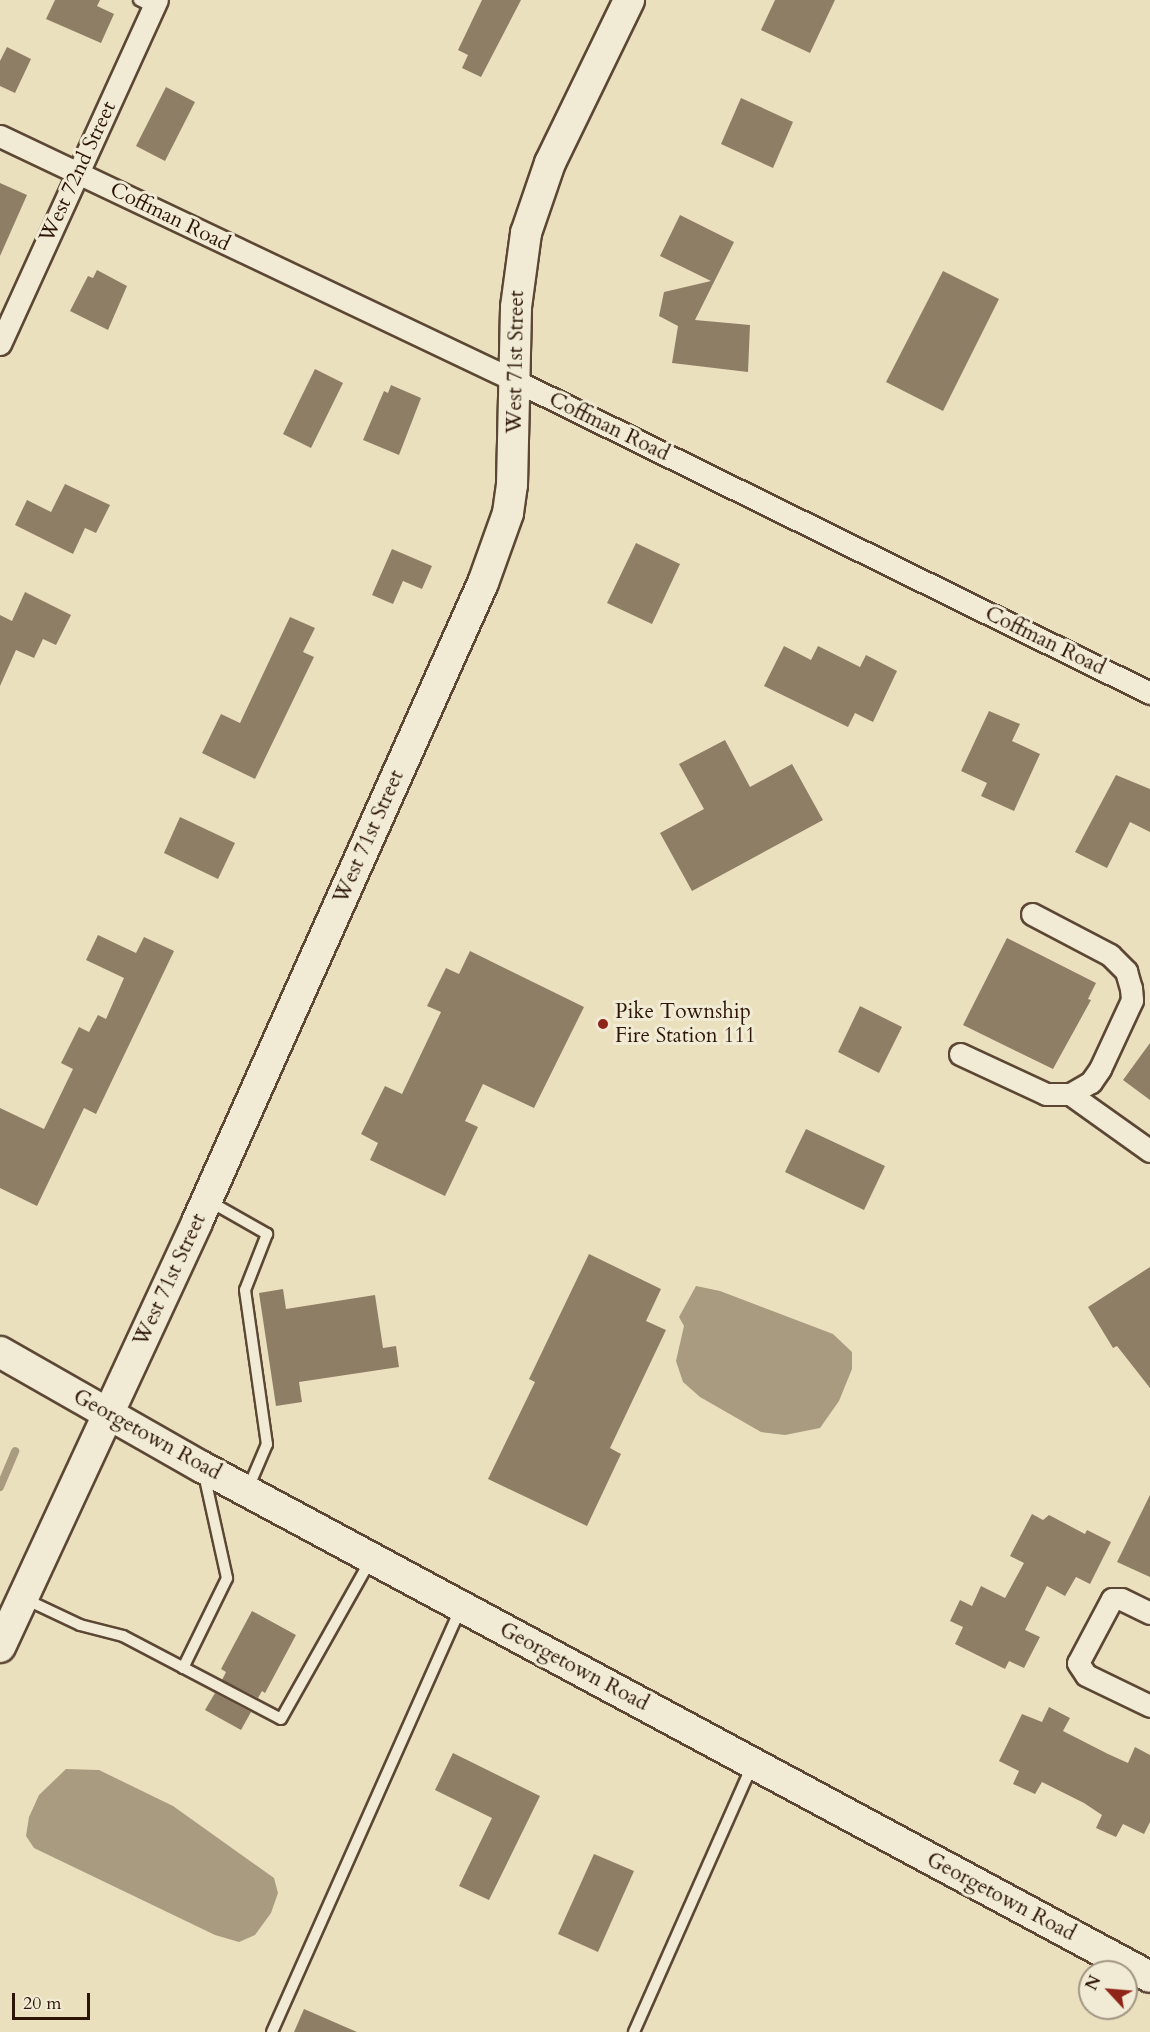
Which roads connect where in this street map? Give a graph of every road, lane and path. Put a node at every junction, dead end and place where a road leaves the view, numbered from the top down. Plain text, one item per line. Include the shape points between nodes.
1 (150, 2) edge
2 (620, 3) edge
3 (0, 136) edge
4 (78, 173) junction
5 (0, 344) edge
6 (516, 381) junction
7 (1150, 693) edge
8 (1032, 914) dead end
9 (960, 1054) dead end
10 (1070, 1094) junction
11 (1150, 1151) edge
12 (207, 1200) junction
13 (0, 1352) edge
14 (108, 1413) junction
15 (202, 1467) junction
16 (247, 1491) junction
17 (372, 1558) junction
18 (22, 1598) junction
19 (461, 1606) junction
20 (1150, 1613) edge
21 (0, 1647) edge
22 (183, 1668) junction
23 (1150, 1706) edge
24 (753, 1764) junction
25 (1150, 1977) edge
26 (272, 2032) edge
27 (634, 2032) edge

1 - 4 street, West 72nd Street
2 - 6 main road, West 71st Street via 550,163 526,233 518,282
3 - 4 street, Coffman Road
4 - 5 street, West 72nd Street
4 - 6 street, Coffman Road
6 - 7 street, Coffman Road
6 - 12 main road, West 71st Street via 512,485 508,513 491,563
8 - 10 street via 1110,956 1126,971 1131,988 1132,1000 1100,1069 1091,1083
9 - 10 street via 1046,1094
10 - 11 street
12 - 14 main road, West 71st Street
12 - 16 lane via 267,1234 245,1290 267,1444
13 - 14 main road, Georgetown Road
14 - 15 main road, Georgetown Road
14 - 18 main road, West 71st Street
15 - 16 main road, Georgetown Road
15 - 22 lane via 227,1578
16 - 17 main road, Georgetown Road
17 - 19 main road, Georgetown Road
17 - 22 lane via 281,1719
18 - 21 main road, West 71st Street
18 - 22 lane via 80,1625 123,1636
19 - 24 main road, Georgetown Road
19 - 26 lane
20 - 23 street via 1121,1599 1112,1599 1078,1663 1086,1675
24 - 25 main road, Georgetown Road
24 - 27 lane

